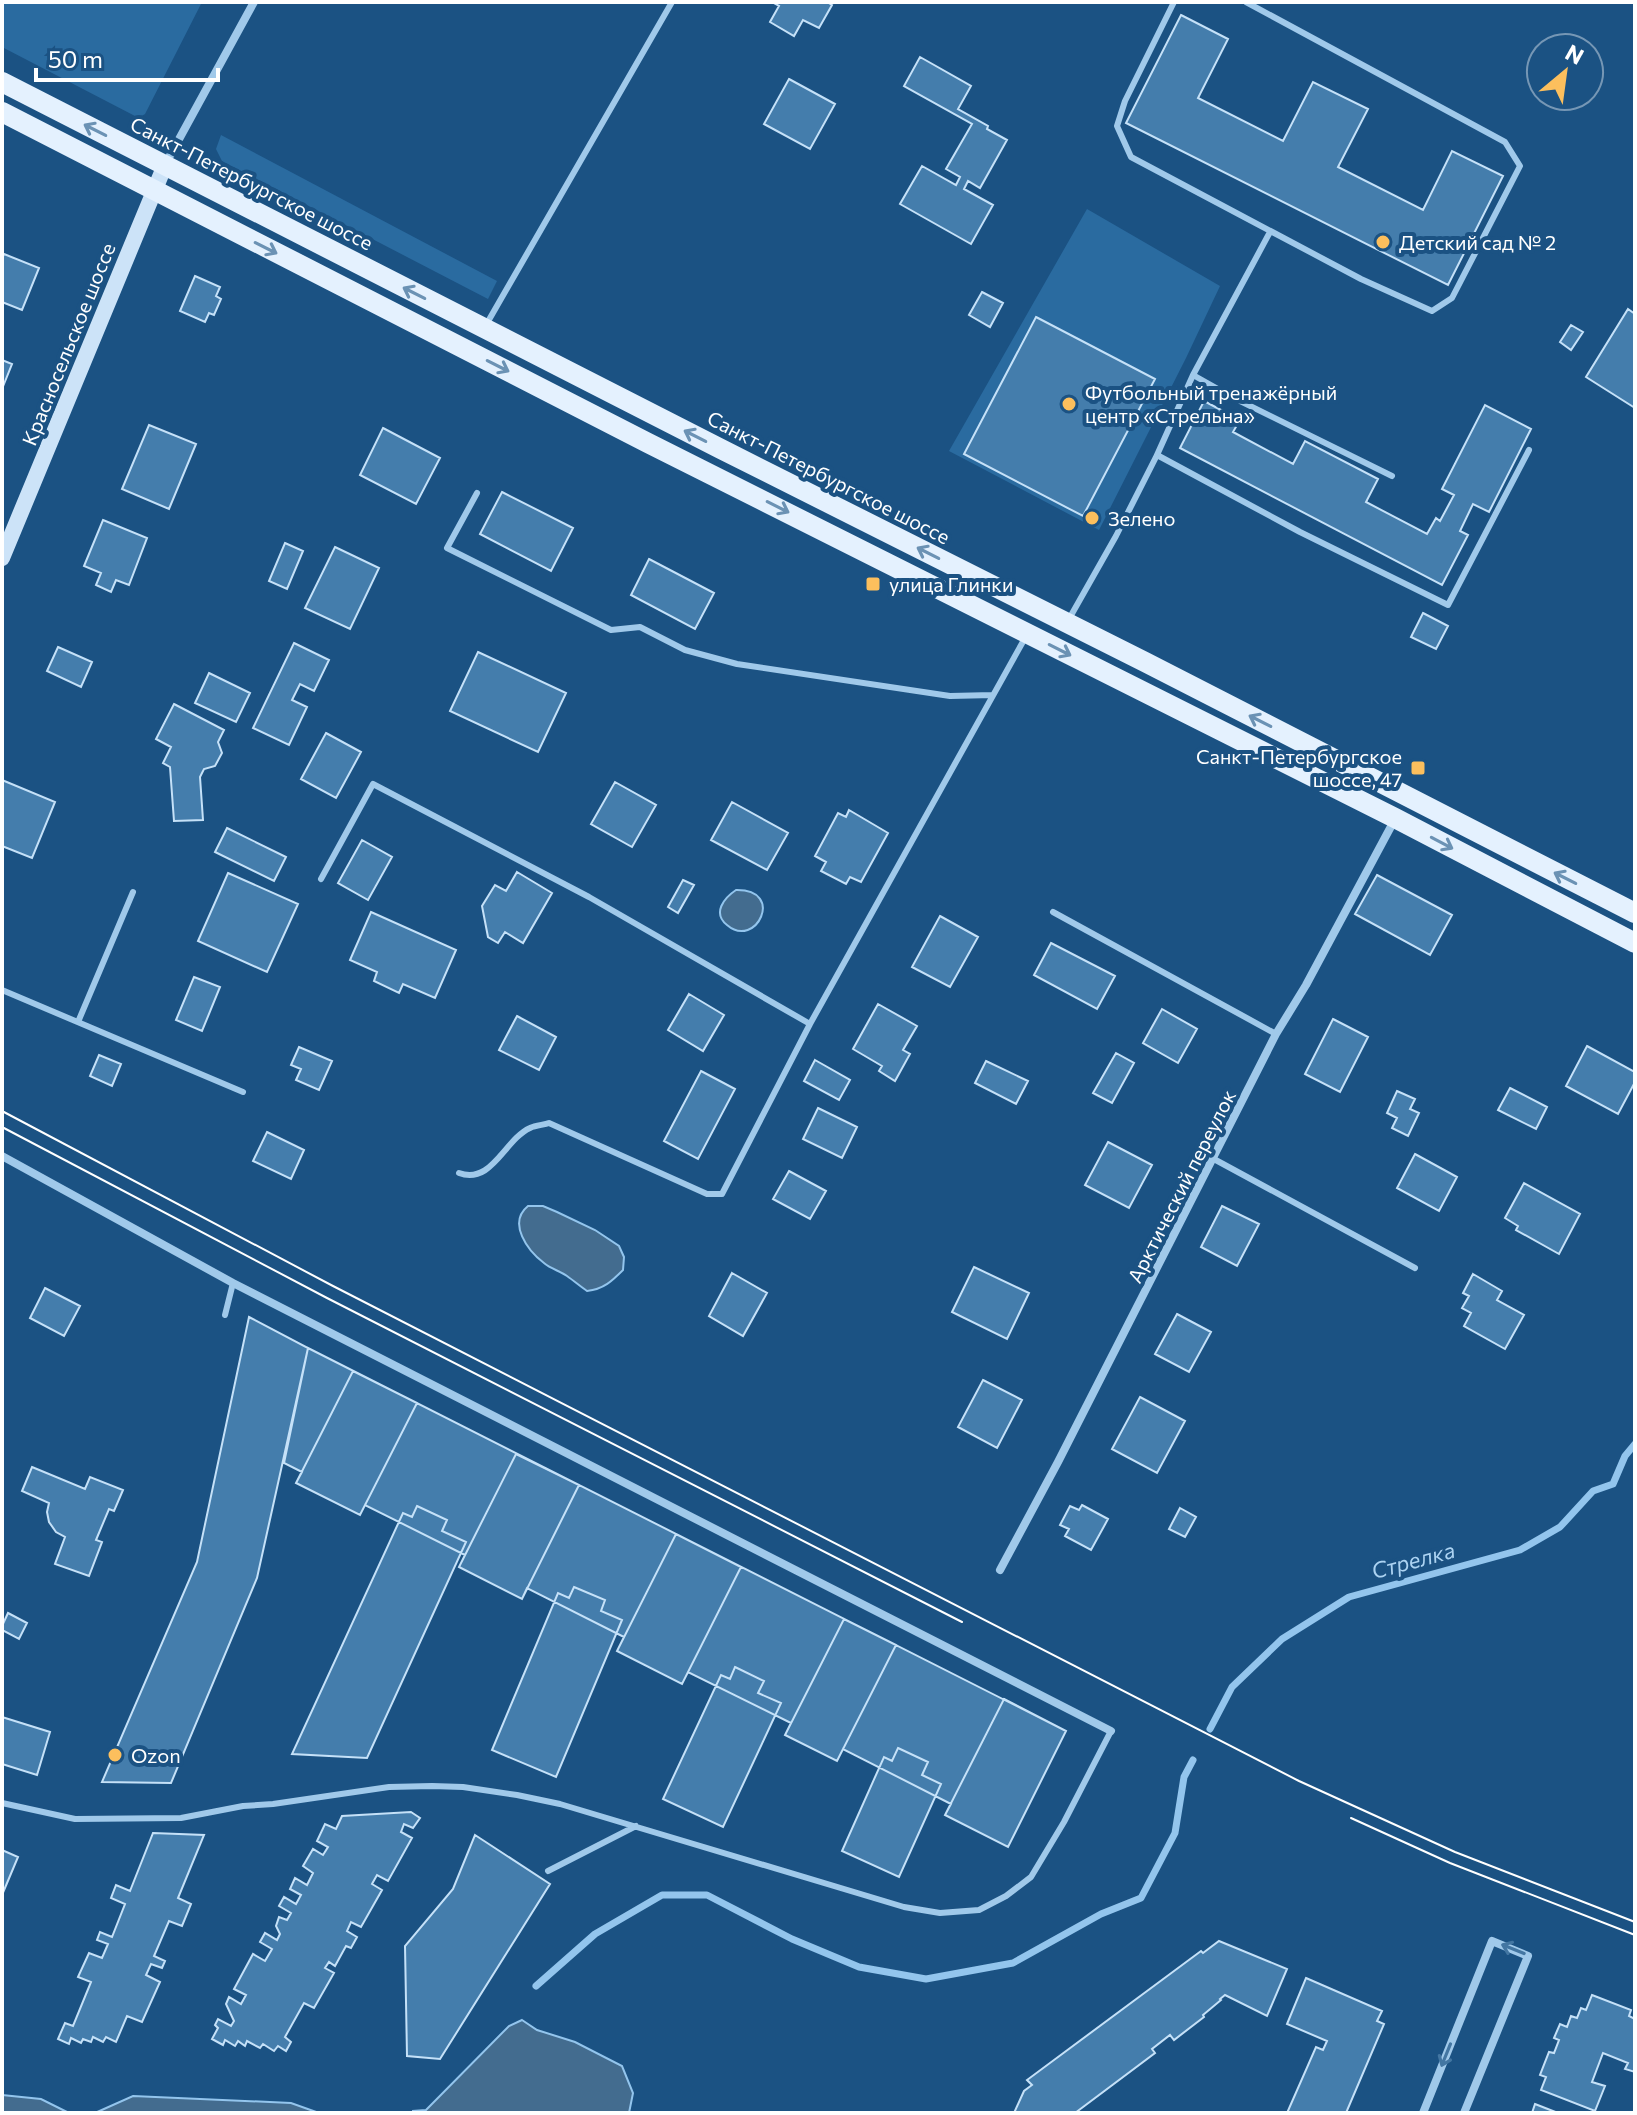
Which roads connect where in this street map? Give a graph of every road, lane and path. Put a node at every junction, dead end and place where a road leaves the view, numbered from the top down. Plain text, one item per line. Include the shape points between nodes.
1 (254, 2) edge
2 (672, 2) edge
3 (1174, 2) edge
4 (1246, 2) edge
5 (2, 82) edge
6 (2, 112) edge
7 (165, 165) junction
8 (154, 190) junction
9 (1270, 232) junction
10 (484, 328) junction
11 (1193, 375) junction
12 (1529, 450) dead end
13 (1157, 455) junction
14 (1392, 476) dead end
15 (477, 493) dead end
16 (2, 558) edge
17 (1066, 623) junction
18 (1027, 634) junction
19 (993, 695) junction
20 (1395, 818) junction
21 (321, 879) dead end
22 (133, 892) dead end
23 (1053, 912) dead end
24 (1635, 913) edge
25 (1635, 943) edge
26 (2, 990) edge
27 (78, 1022) junction
28 (810, 1024) junction
29 (1276, 1034) junction
30 (243, 1092) dead end
31 (2, 1156) edge
32 (1212, 1158) junction
33 (459, 1173) dead end
34 (1415, 1268) dead end
35 (233, 1283) junction
36 (225, 1315) dead end
37 (1000, 1570) dead end
38 (1111, 1731) joint
39 (2, 1803) edge
40 (636, 1826) junction
41 (548, 1871) dead end
42 (1423, 2113) edge
43 (1464, 2113) edge

1 - 7 street
2 - 10 lane
3 - 9 lane via 1117,126 1131,157
4 - 9 lane via 1505,142 1520,166 1452,298 1432,311
7 -> 5 main road, Санкт-Петербургское шоссе
6 - 8 main road
7 - 8 main road, Красносельское шоссе
10 -> 7 main road, Санкт-Петербургское шоссе
8 - 16 main road, Красносельское шоссе
8 -> 18 main road
9 - 11 lane
17 -> 10 main road, Санкт-Петербургское шоссе
11 - 13 lane
11 - 14 lane
12 - 13 lane via 1448,605
13 - 17 lane
15 - 19 lane via 447,548 611,630 640,627 685,650 737,664 950,696
24 -> 17 main road, Санкт-Петербургское шоссе
18 - 19 lane
18 -> 20 main road
19 - 28 lane
20 -> 25 main road
20 - 29 street, Арктический переулок
21 - 28 lane via 373,784 589,897
22 - 27 lane
23 - 29 lane
26 - 27 lane
27 - 30 lane
28 - 33 lane via 722,1194 707,1194 549,1123 529,1128 481,1174
29 - 32 street, Арктический переулок
31 - 35 street
32 - 34 lane
32 - 37 street, Арктический переулок
35 - 36 lane
35 - 38 street
38 - 40 lane via 1031,1877 979,1910 940,1913 904,1907
39 - 40 lane via 75,1819 168,1818 389,1787 463,1787 560,1804
40 - 41 lane
43 -> 42 street via 1528,1956 1492,1941

